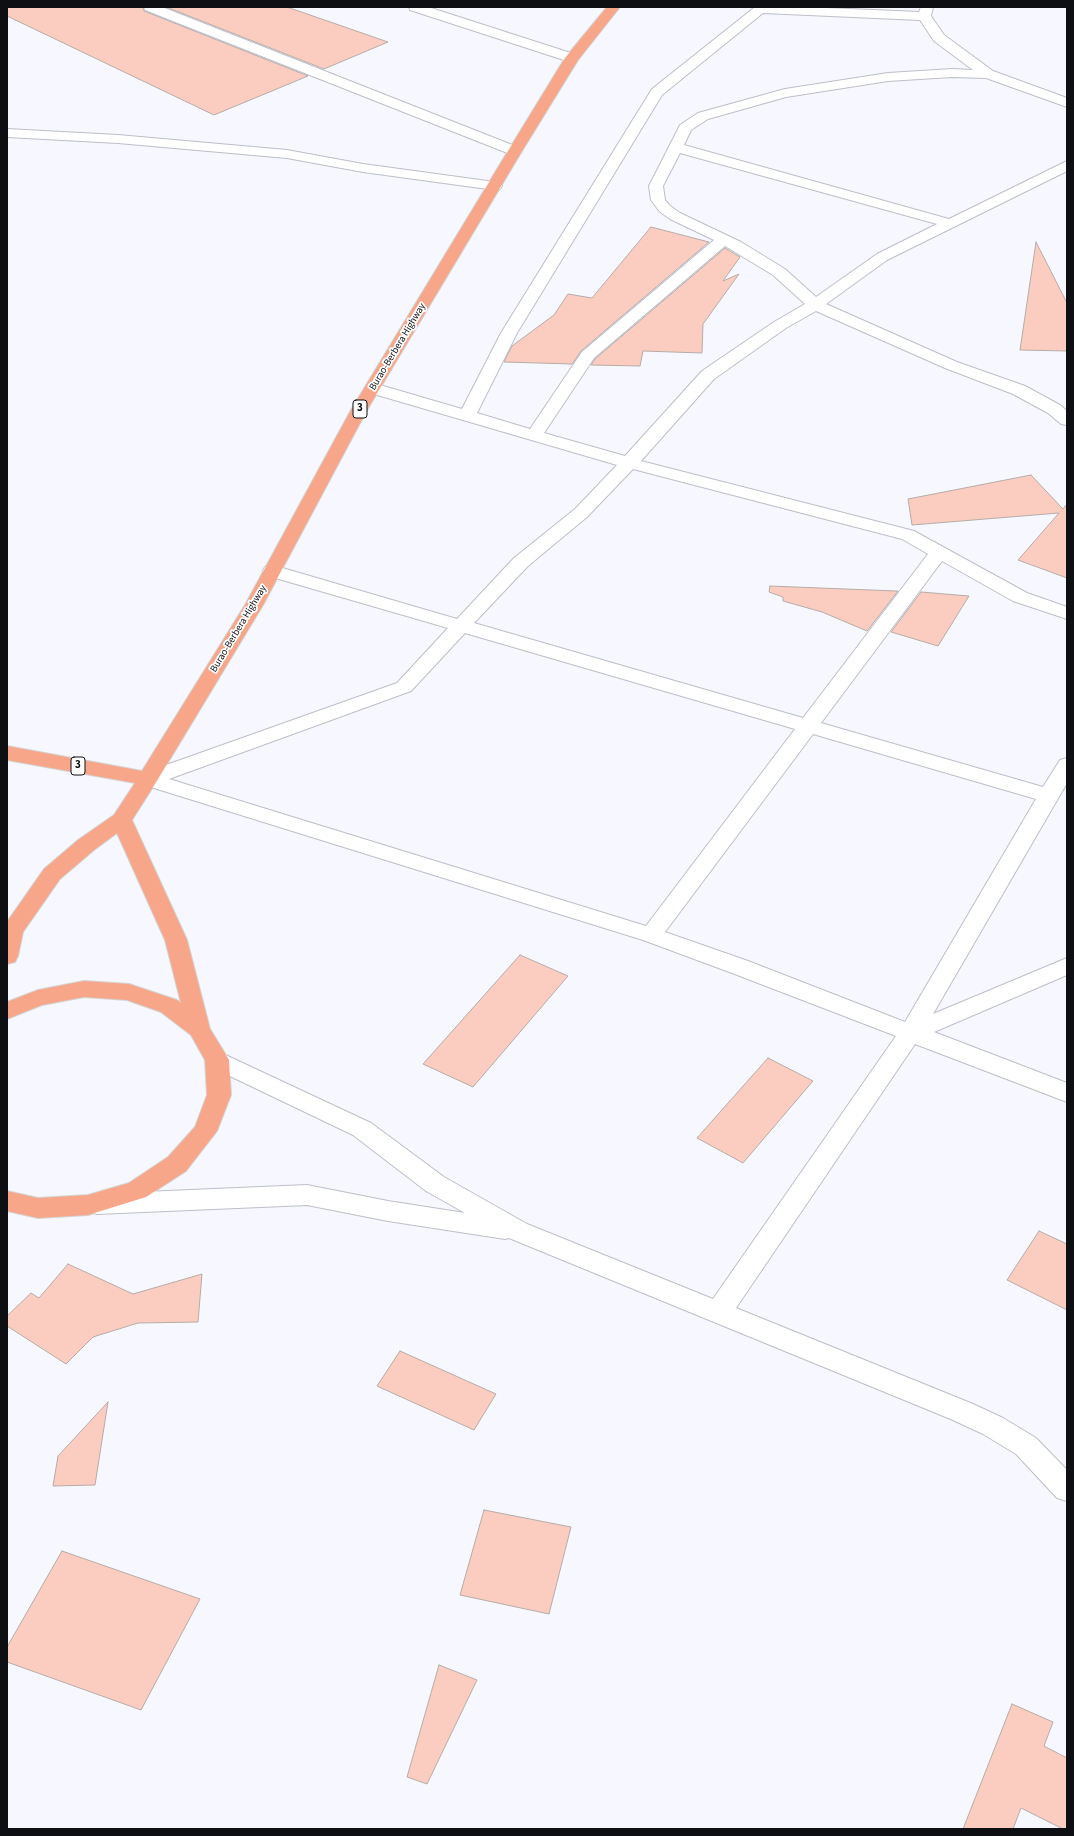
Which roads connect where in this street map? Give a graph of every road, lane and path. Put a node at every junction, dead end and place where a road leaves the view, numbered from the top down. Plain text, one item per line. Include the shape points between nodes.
1 (150, 7) edge
2 (415, 7) edge
3 (614, 7) edge
4 (762, 8) edge
5 (925, 11) edge
6 (572, 58) junction
7 (988, 74) junction
8 (1067, 103) edge
9 (7, 133) edge
10 (676, 147) junction
11 (515, 151) junction
12 (1067, 165) edge
13 (495, 186) junction
14 (948, 224) junction
15 (724, 239) junction
16 (815, 305) junction
17 (373, 388) junction
18 (467, 415) junction
19 (1067, 420) edge
20 (534, 435) junction
21 (629, 463) junction
22 (939, 552) junction
23 (272, 571) junction
24 (1067, 613) edge
25 (461, 626) junction
26 (808, 726) junction
27 (7, 753) edge
28 (1067, 765) edge
29 (148, 779) junction
30 (1049, 796) junction
31 (121, 820) junction
32 (651, 935) junction
33 (7, 956) edge
34 (1067, 966) edge
35 (7, 1010) edge
36 (199, 1029) junction
37 (910, 1033) junction
38 (217, 1060) junction
39 (1067, 1093) edge
40 (7, 1201) edge
41 (7, 1205) edge
42 (88, 1205) junction
43 (38, 1208) junction
44 (518, 1231) junction
45 (718, 1313) junction
46 (1067, 1489) edge

1 - 11 street
2 - 6 street
3 - 6 highway, Burao-Berbera Highway / 3
4 - 5 street
4 - 18 street via 656,92 509,333
5 - 7 street via 939,38
6 - 11 highway, Burao-Berbera Highway / 3
7 - 8 street
7 - 10 street via 952,73 888,77 785,93 692,121 685,128
9 - 13 street via 118,139 287,154 362,168
10 - 14 street
10 - 15 street via 656,186 658,200 675,216
11 - 13 highway, Burao-Berbera Highway / 3
12 - 14 street
13 - 17 highway, Burao-Berbera Highway / 3
14 - 16 street via 882,256
15 - 16 street via 779,272
15 - 20 street via 588,355
16 - 19 street via 951,365 1019,390 1054,409
16 - 21 street via 780,325 708,375
17 - 18 street
17 - 23 highway, Burao-Berbera Highway / 3
18 - 20 street
20 - 21 street
21 - 22 street via 908,535
21 - 25 street via 581,513 520,562
22 - 24 street via 1020,597
22 - 26 street
23 - 25 street
23 - 29 highway, Burao-Berbera Highway / 3
25 - 26 street
25 - 29 street via 404,687
26 - 30 street
26 - 32 street
27 - 29 highway, 3
28 - 30 street
29 - 31 highway, Burao-Berbera Highway / 3
29 - 32 street
30 - 37 street
31 - 33 highway via 52,874 12,931
31 - 36 highway via 176,940
32 - 37 street
34 - 37 street
35 - 36 highway via 38,998 84,989 129,992 169,1006
36 - 38 highway
37 - 39 street
37 - 45 street
38 - 42 highway via 219,1095 205,1131 177,1164 137,1190
38 - 44 street via 362,1129 435,1184
40 - 43 highway
41 - 43 highway
42 - 43 highway
42 - 44 street via 307,1194 388,1211
44 - 45 street
45 - 46 street via 993,1426 1026,1446

